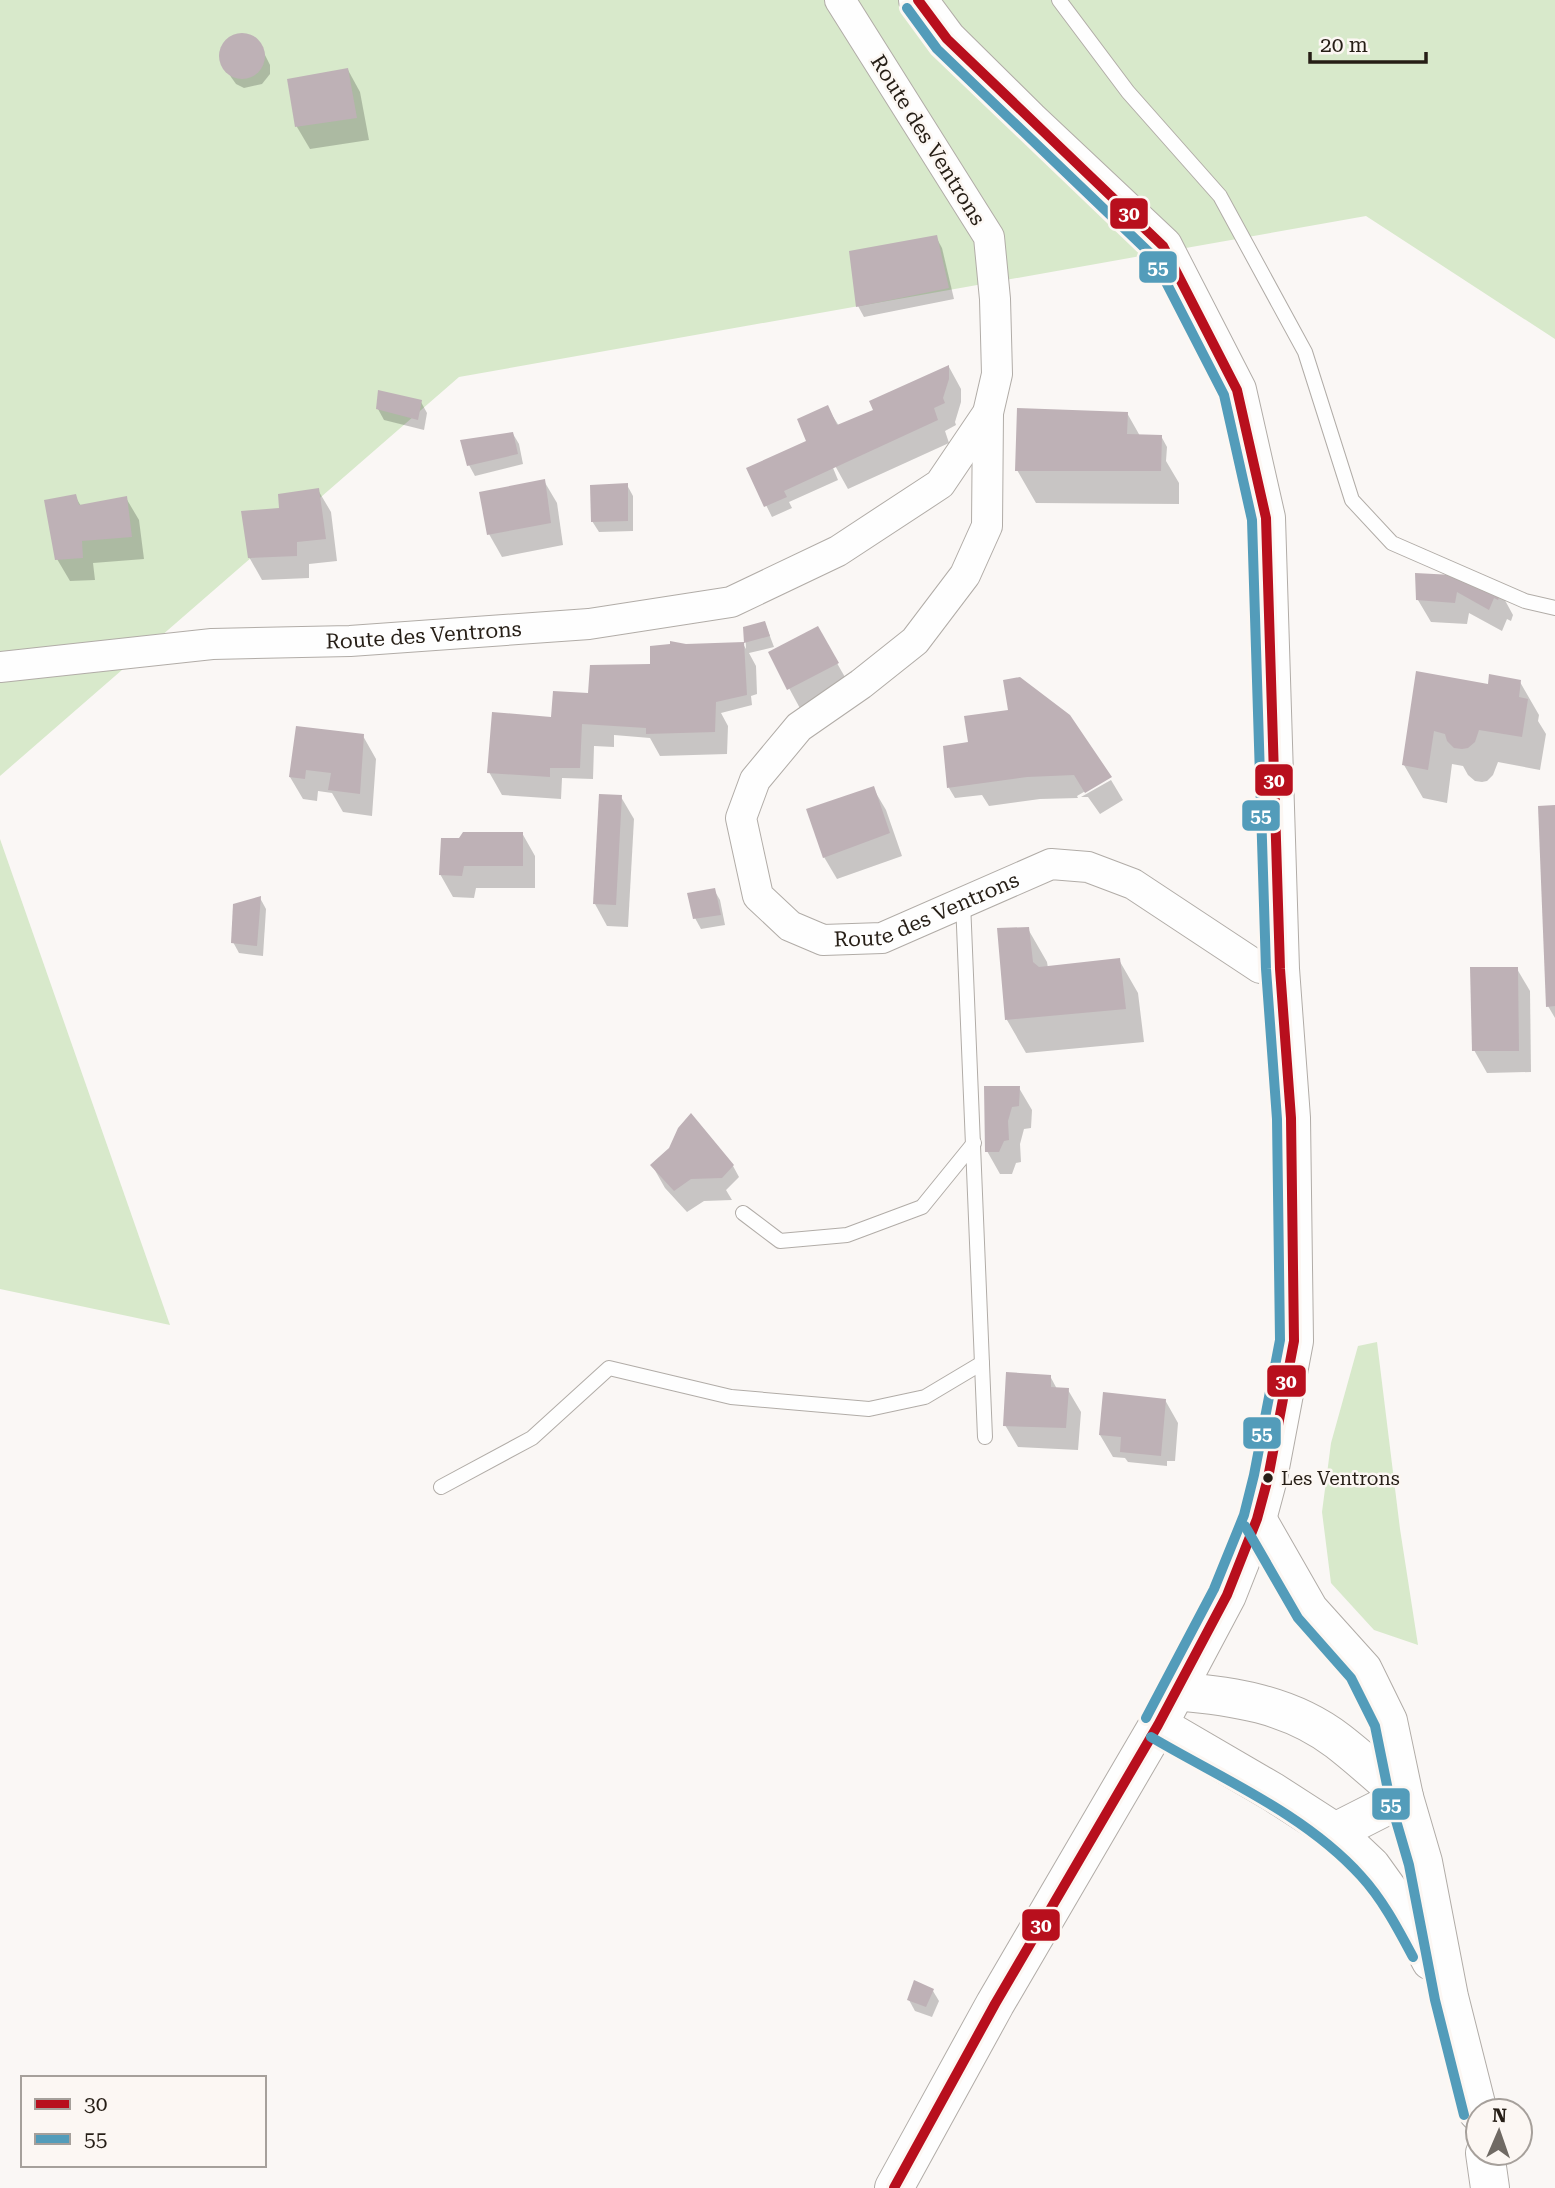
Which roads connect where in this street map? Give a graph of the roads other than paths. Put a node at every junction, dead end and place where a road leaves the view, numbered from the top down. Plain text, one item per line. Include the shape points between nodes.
1 (840, 0) edge
2 (918, 0) edge
3 (1059, 0) edge
4 (988, 413) junction
5 (1555, 608) edge
6 (0, 667) edge
7 (963, 902) junction
8 (1280, 969) junction
9 (974, 1143) junction
10 (743, 1213) dead end
11 (982, 1363) junction
12 (985, 1437) dead end
13 (442, 1487) dead end
14 (1256, 1519) junction
15 (1175, 1691) junction
16 (1158, 1725) junction
17 (1404, 1797) junction
18 (1335, 1832) junction
19 (1449, 1997) junction
20 (1474, 2097) edge
21 (1487, 2167) edge
22 (894, 2188) edge
23 (1490, 2188) edge

1 - 4 street, Route des Ventrons via 989,237 997,374
2 - 8 main road via 947,39 1163,246 1237,390 1266,519
3 - 5 lane via 1128,92 1220,196 1305,352 1352,500 1392,543 1525,601
4 - 6 street, Route des Ventrons via 940,484 838,551 731,602 589,624 350,641 212,644
4 - 7 street, Route des Ventrons via 987,526 965,575 915,641 799,727 755,780 741,817 758,896 790,926 823,940 882,939
7 - 8 street, Route des Ventrons via 1051,864 1088,867 1133,884 1260,968
7 - 9 lane
8 - 14 main road via 1291,1118 1294,1341
9 - 10 lane via 922,1207 847,1235 780,1241
9 - 11 lane
11 - 12 lane
11 - 13 lane via 925,1396 869,1409 731,1397 609,1368 532,1438
14 - 15 main road via 1227,1595
14 - 17 main road via 1309,1610 1363,1670 1388,1721
15 - 16 main road
15 - 17 main road via 1251,1700 1289,1713 1336,1739
16 - 18 main road
16 - 22 main road
17 - 18 main road
17 - 19 main road via 1423,1862
18 - 19 main road via 1371,1866 1409,1919
19 - 20 main road
21 - 23 main road

